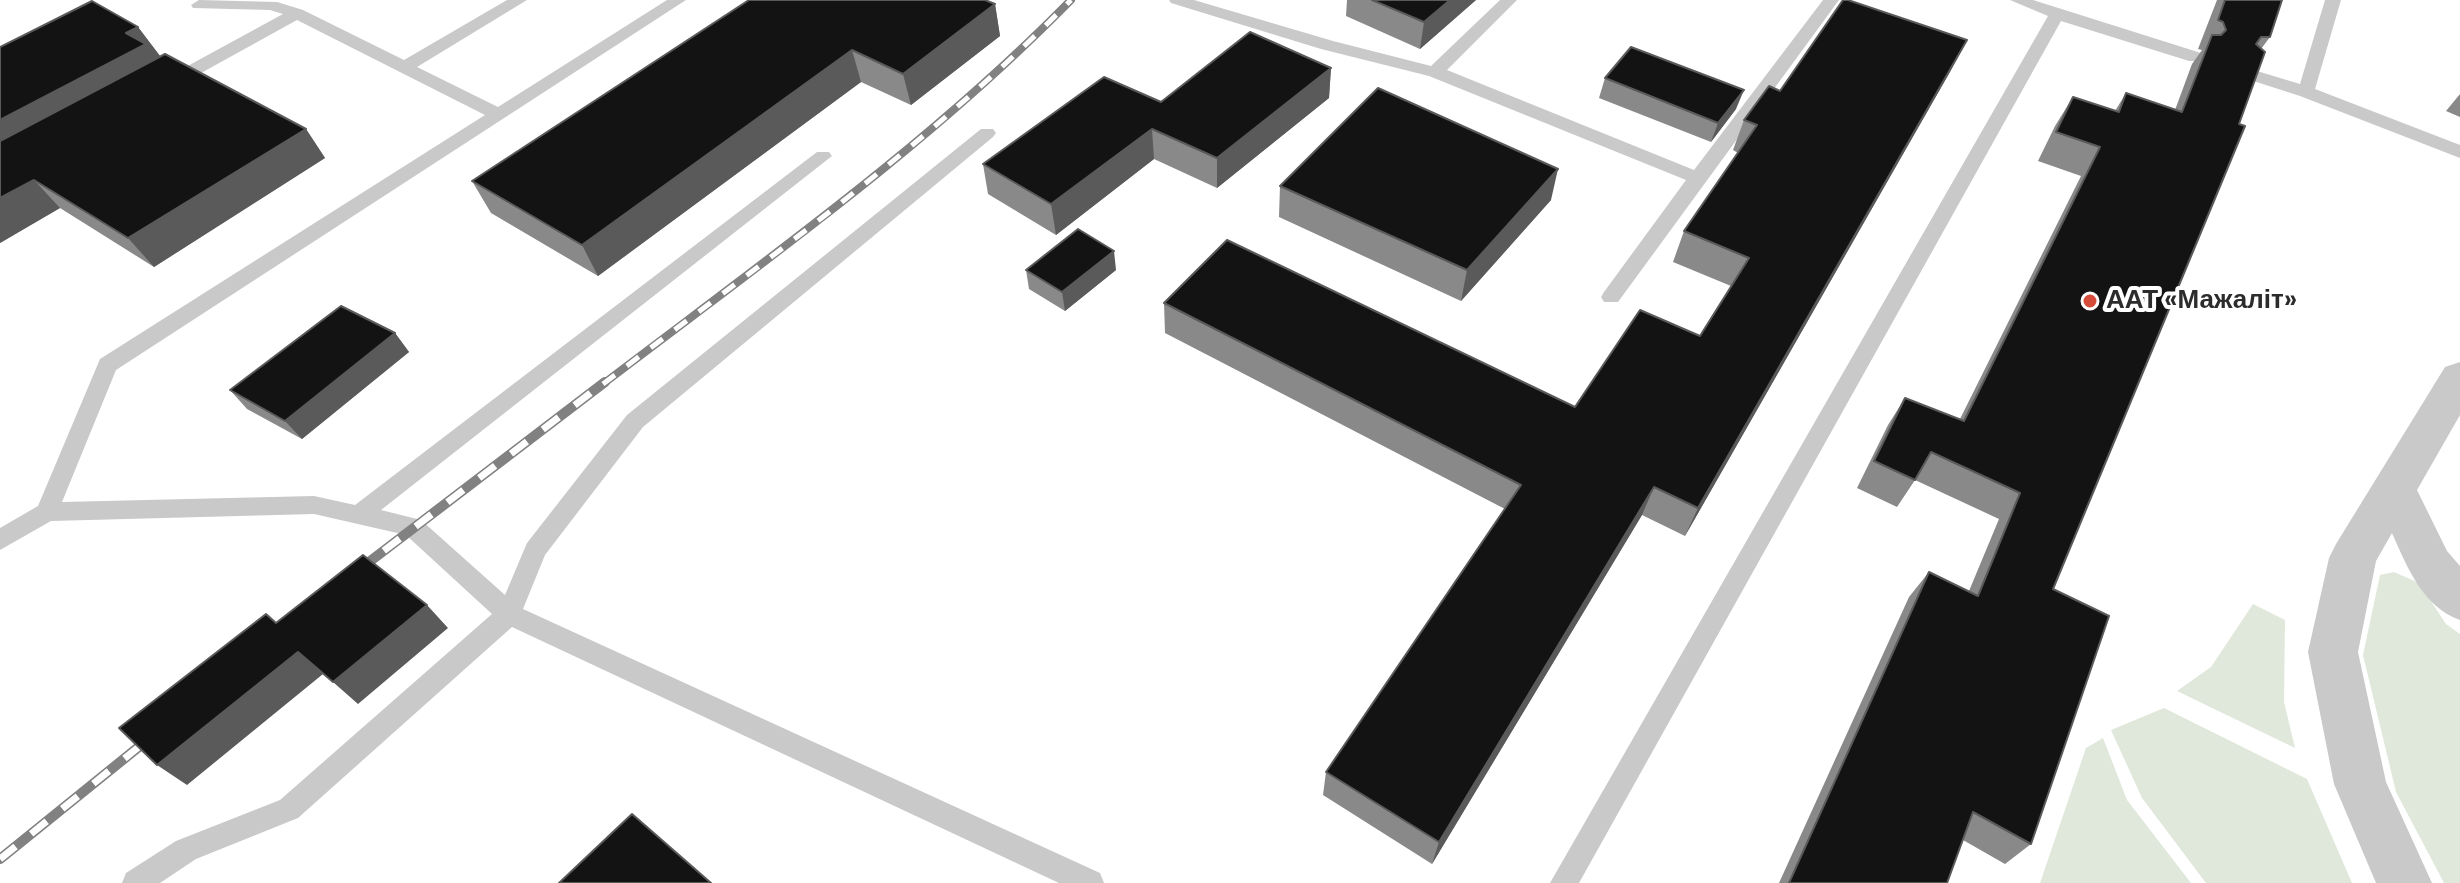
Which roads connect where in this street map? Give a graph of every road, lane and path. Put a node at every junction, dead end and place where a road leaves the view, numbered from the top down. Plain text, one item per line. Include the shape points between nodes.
1 (519, 0) edge
2 (678, 0) edge
3 (1177, 0) edge
4 (1509, 0) edge
5 (1831, 0) edge
6 (2018, 0) edge
7 (2333, 0) edge
8 (199, 5) dead end
9 (297, 13) junction
10 (2057, 14) junction
11 (2195, 57) dead end
12 (404, 67) junction
13 (1435, 72) junction
14 (2247, 73) edge
15 (2306, 92) junction
16 (148, 94) edge
17 (499, 115) junction
18 (987, 133) dead end
19 (2460, 152) edge
20 (823, 156) dead end
21 (1698, 178) junction
22 (1611, 297) dead end
23 (2460, 378) edge
24 (2394, 489) junction
25 (47, 512) junction
26 (358, 515) junction
27 (0, 540) edge
28 (2460, 599) edge
29 (509, 614) junction
30 (136, 883) edge
31 (1090, 883) edge
32 (1564, 883) edge
33 (2404, 883) edge

1 - 12 lane
2 - 17 lane
3 - 13 lane
4 - 13 lane
5 - 21 lane
6 - 10 lane
7 - 15 lane
8 - 9 lane via 271,5
9 - 12 lane
9 - 16 lane
10 - 11 lane
10 - 32 lane
12 - 17 lane
13 - 21 lane
14 - 15 lane
15 - 19 lane
17 - 25 lane via 107,365
18 - 29 lane via 635,421 535,550
20 - 26 lane
21 - 22 lane
23 - 24 street
24 - 28 street via 2430,565
24 - 33 street via 2353,558 2333,652 2360,784
25 - 26 lane via 314,505
25 - 27 lane
26 - 29 lane via 413,527
29 - 30 lane via 289,809 186,850
29 - 31 lane

